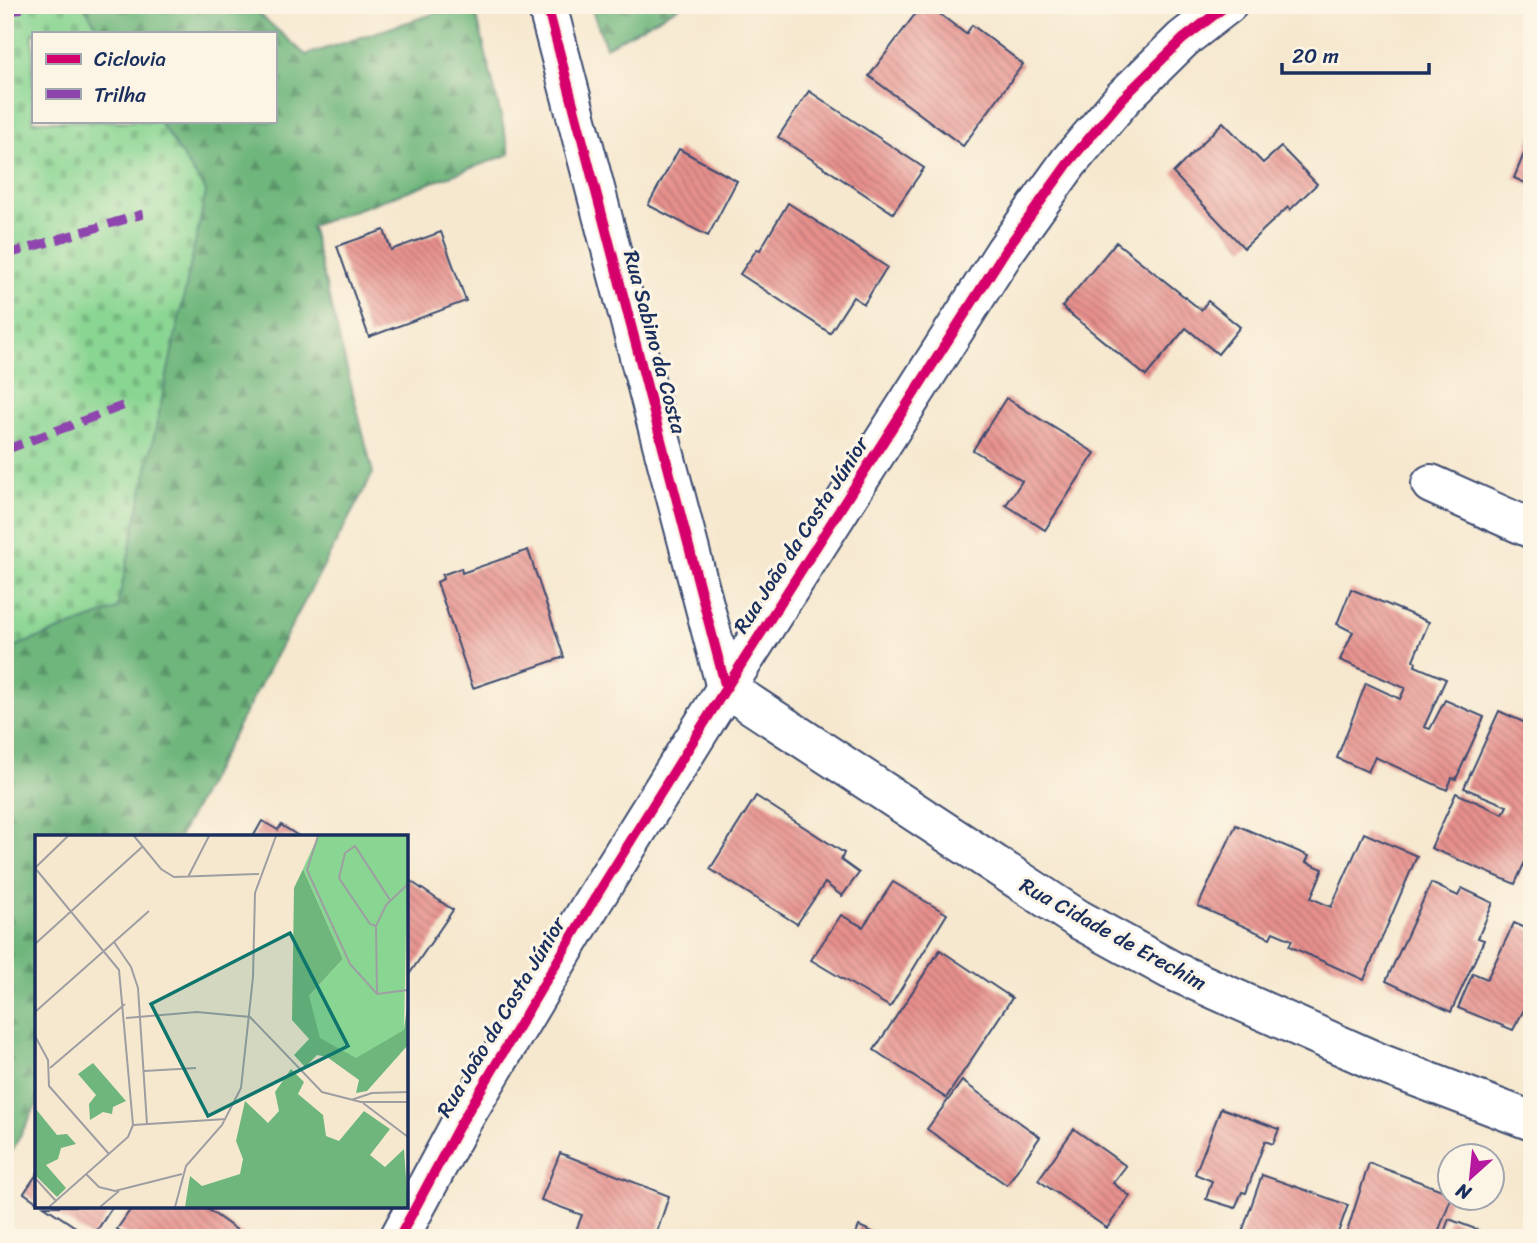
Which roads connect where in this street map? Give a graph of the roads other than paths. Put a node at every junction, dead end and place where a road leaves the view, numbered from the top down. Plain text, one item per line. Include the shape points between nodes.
1 (547, 5) edge
2 (1227, 5) edge
3 (1431, 484) dead end
4 (1532, 529) edge
5 (726, 688) junction
6 (1532, 1121) edge
7 (399, 1238) edge

1 - 5 street, Rua Sabino da Costa
2 - 5 street, Rua João da Costa Júnior via 1183,38 1123,98 1069,162 1006,251
3 - 4 street
5 - 6 street, Rua Cidade de Erechim via 1078,919 1171,970 1382,1064
5 - 7 street, Rua João da Costa Júnior via 520,1022

